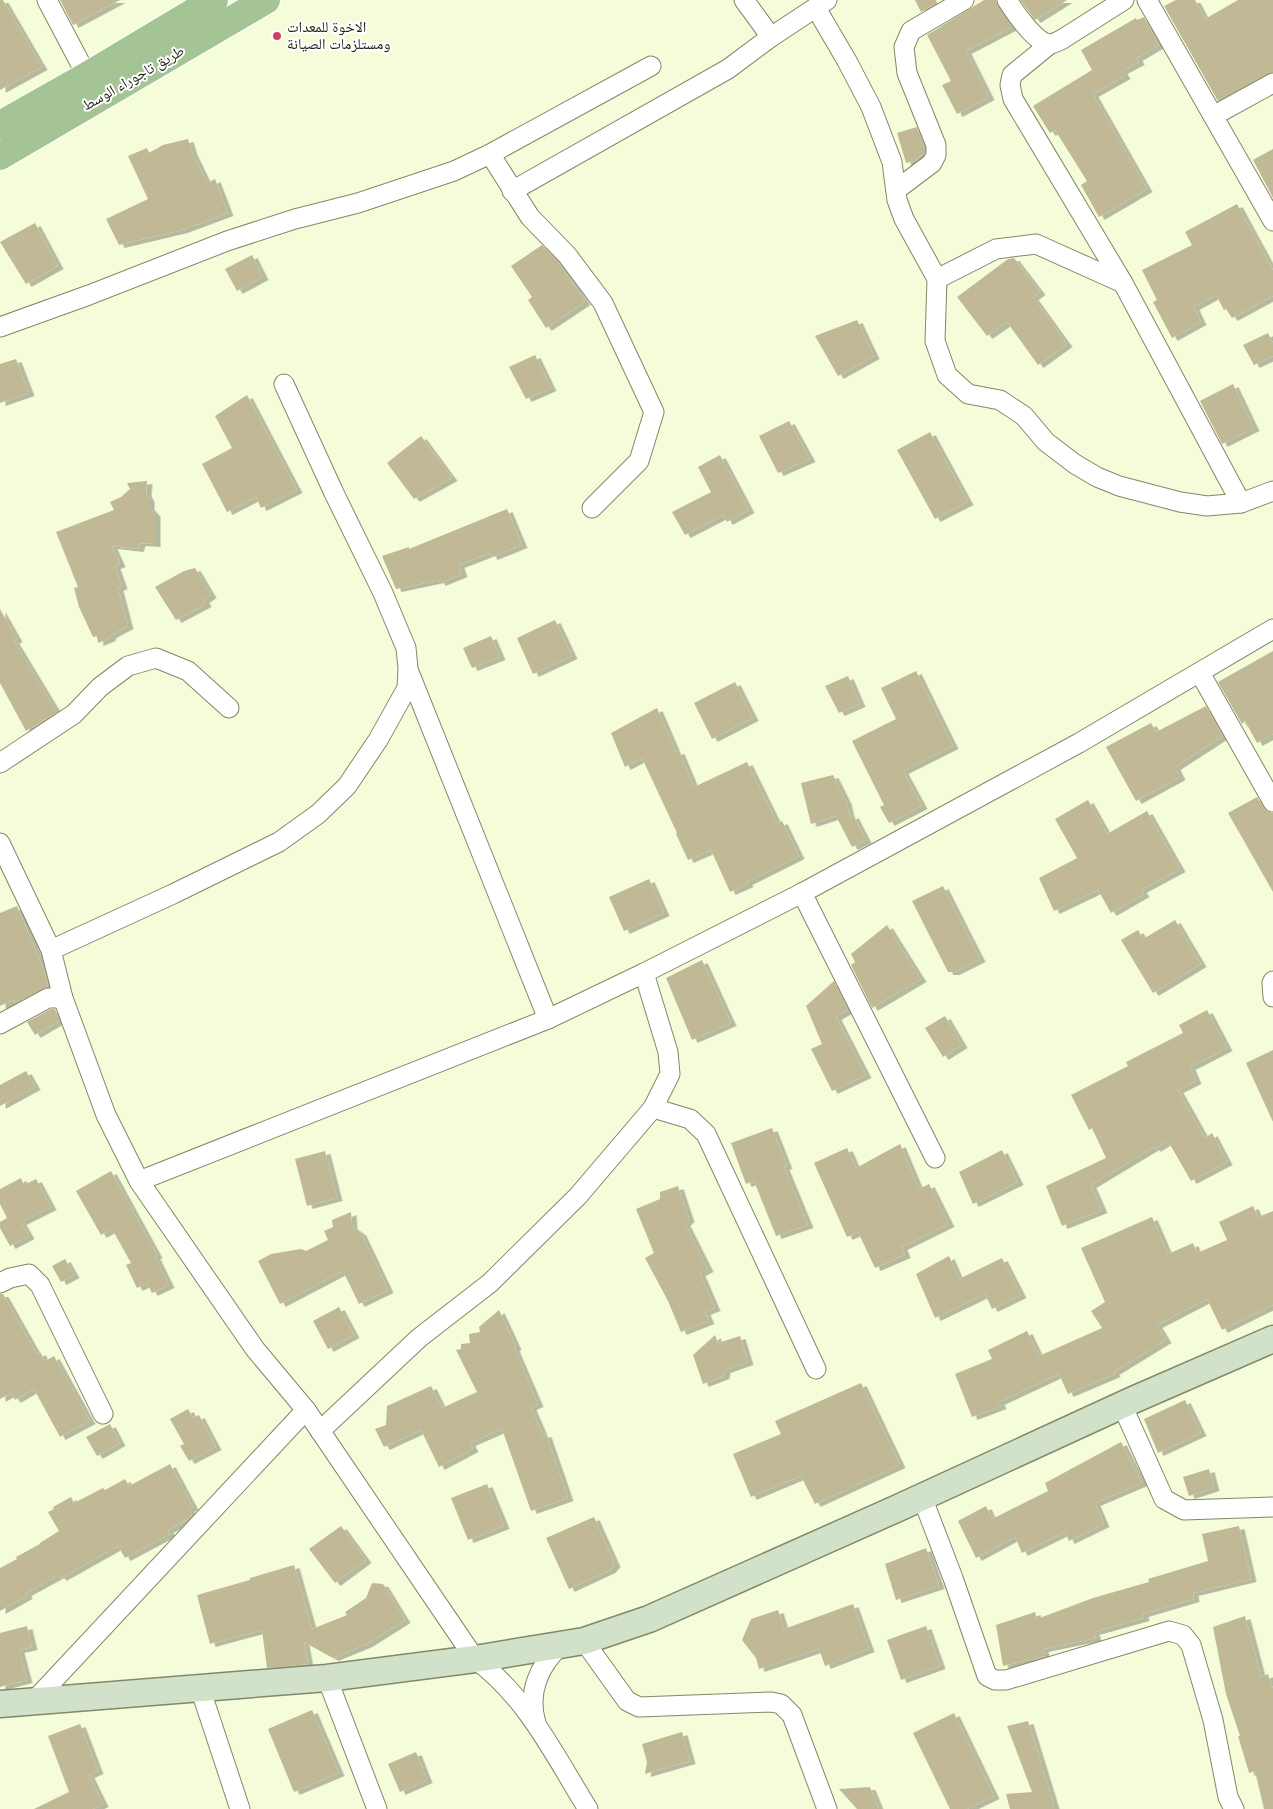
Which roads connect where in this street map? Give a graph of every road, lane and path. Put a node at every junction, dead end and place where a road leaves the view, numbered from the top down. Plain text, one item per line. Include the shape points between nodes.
1 (47, 0) edge
2 (214, 0) edge
3 (266, 0) edge
4 (744, 0) edge
5 (964, 0) edge
6 (1007, 0) edge
7 (1124, 0) edge
8 (1147, 0) edge
9 (821, 4) edge
10 (771, 37) junction
11 (1050, 44) junction
12 (651, 66) dead end
13 (87, 76) junction
14 (1273, 83) edge
15 (1213, 116) junction
16 (0, 125) edge
17 (490, 154) junction
18 (0, 156) edge
19 (896, 190) junction
20 (512, 191) junction
21 (1273, 221) edge
22 (937, 279) junction
23 (1123, 283) junction
24 (0, 327) edge
25 (284, 384) dead end
26 (1273, 491) edge
27 (1242, 504) junction
28 (592, 508) dead end
29 (1273, 629) edge
30 (408, 668) junction
31 (1200, 672) junction
32 (229, 708) dead end
33 (0, 763) edge
34 (1273, 802) edge
35 (0, 844) edge
36 (802, 893) junction
37 (51, 950) junction
38 (644, 973) junction
39 (1273, 981) edge
40 (1273, 997) edge
41 (63, 998) junction
42 (548, 1019) junction
43 (0, 1024) edge
44 (653, 1108) junction
45 (935, 1158) dead end
46 (139, 1181) junction
47 (0, 1283) edge
48 (1273, 1339) edge
49 (816, 1368) dead end
50 (1122, 1405) junction
51 (306, 1410) junction
52 (103, 1414) dead end
53 (320, 1431) junction
54 (922, 1497) junction
55 (1273, 1507) edge
56 (573, 1643) junction
57 (475, 1659) junction
58 (327, 1678) junction
59 (200, 1688) junction
60 (34, 1701) junction
61 (0, 1704) edge
62 (536, 1724) junction
63 (1228, 1805) edge
64 (240, 1809) edge
65 (377, 1809) edge
66 (588, 1809) edge
67 (827, 1809) edge

1 - 13 street
2 - 13 main road
3 - 18 main road, طريق تاجوراء الوسط
4 - 10 street
5 - 19 street via 911,31 904,47 907,73 936,145 936,155 932,163
6 - 11 street via 1040,41
7 - 11 street
8 - 15 street
9 - 10 street
9 - 19 street via 871,107 892,162
10 - 20 street via 728,70
11 - 23 street via 1012,76 1013,99
12 - 17 street
13 - 16 main road
14 - 15 street
15 - 21 street
17 - 20 street
17 - 24 street via 403,189 227,241 89,296
19 - 22 street via 904,219
20 - 28 street via 603,303 654,412 639,461
22 - 23 street via 996,249 1036,244
22 - 27 street via 935,342 947,375 968,394 1000,400 1024,416 1046,442 1074,464 1119,486 1207,506
23 - 27 street
25 - 30 street via 383,593 406,648
26 - 27 street
29 - 31 street
30 - 37 street via 406,688 378,740 347,786 318,814 279,842
30 - 42 street
31 - 34 street
31 - 36 street via 1079,743
32 - 33 street via 188,671 156,658 128,666 100,687 74,714
35 - 37 street
36 - 38 street
36 - 45 street
37 - 41 street
38 - 42 street
38 - 44 street via 668,1052 670,1074
39 - 40 street
41 - 43 street via 48,998
41 - 46 street via 106,1114
42 - 46 street
44 - 49 street via 690,1119 706,1134
44 - 53 street via 578,1196 490,1283 419,1338
46 - 51 street via 255,1349
47 - 52 street via 29,1274 40,1285
48 - 50 street
50 - 54 street
50 - 55 street via 1164,1499 1184,1510
51 - 53 street
51 - 60 street
53 - 57 street
54 - 56 street via 649,1619
54 - 63 street via 987,1676 1006,1680 1170,1631 1183,1634 1191,1645 1213,1720
56 - 57 street
56 - 62 street via 548,1659 538,1676 533,1701
56 - 67 street via 627,1701 639,1707 781,1704 792,1715
57 - 58 street
57 - 62 street via 504,1682
58 - 59 street
58 - 65 street
59 - 60 street
59 - 64 street
60 - 61 street
62 - 66 street

